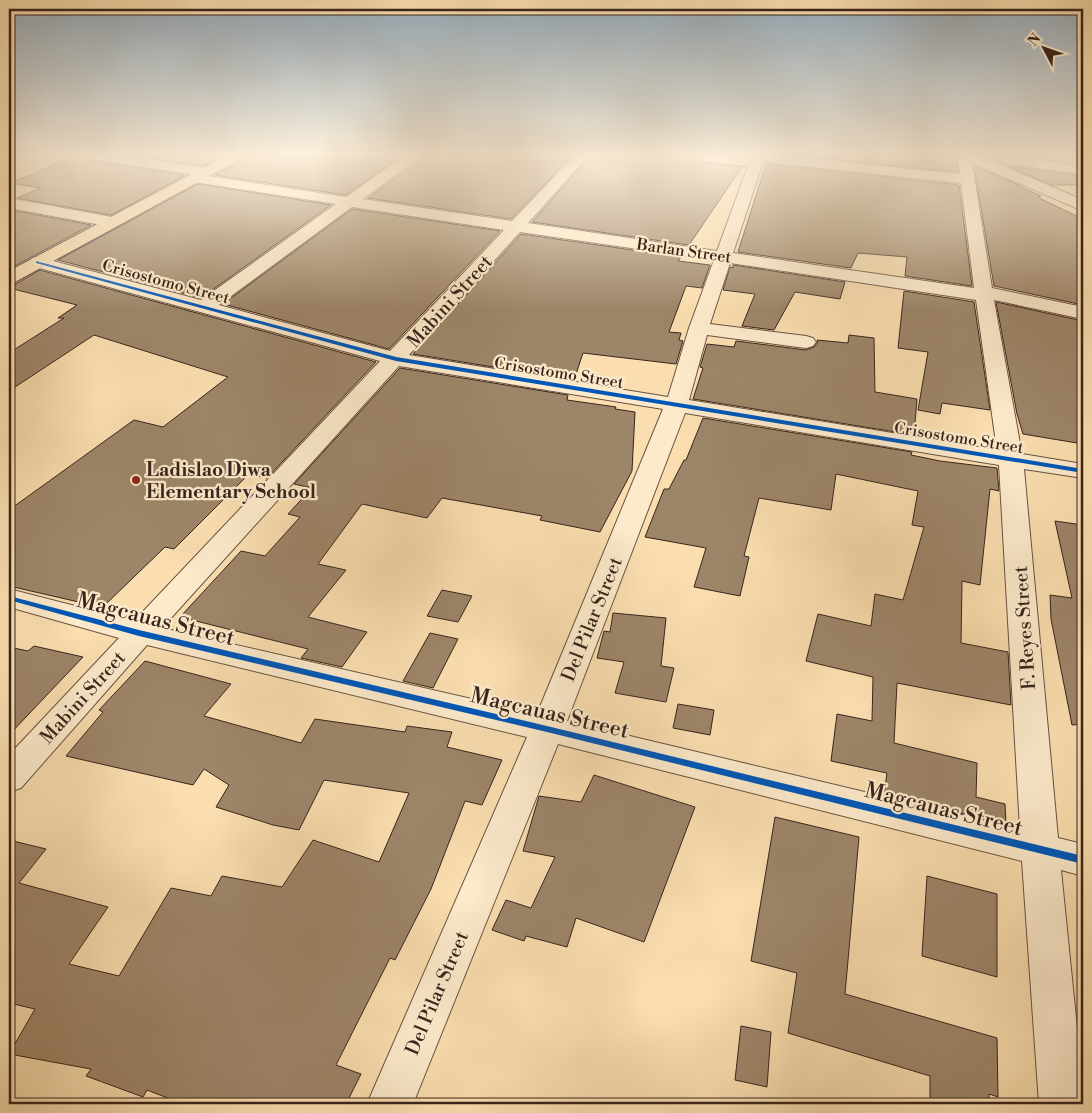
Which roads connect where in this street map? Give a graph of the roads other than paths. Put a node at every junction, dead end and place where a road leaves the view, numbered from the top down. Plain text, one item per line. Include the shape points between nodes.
1 (25, 206) edge
2 (142, 206) edge
3 (343, 206) edge
4 (376, 206) edge
5 (535, 206) edge
6 (742, 206) edge
7 (971, 206) edge
8 (112, 222) junction
9 (517, 226) junction
10 (725, 256) junction
11 (38, 262) junction
12 (9, 278) edge
13 (984, 294) junction
14 (206, 306) junction
15 (1083, 313) edge
16 (699, 328) junction
17 (806, 342) dead end
18 (396, 359) junction
19 (676, 406) junction
20 (1011, 460) junction
21 (1083, 472) edge
22 (9, 598) edge
23 (139, 633) junction
24 (548, 729) junction
25 (9, 778) edge
26 (1040, 849) junction
27 (1083, 860) edge
28 (390, 1104) edge
29 (1062, 1104) edge

1 - 8 street
2 - 8 main road
3 - 14 street
4 - 9 street, Barlan Street
5 - 9 street, Mabini Street
6 - 10 street, Del Pilar Street
7 - 13 street, F. Reyes Street
8 - 11 main road
9 - 10 street, Barlan Street
9 - 18 street, Mabini Street
10 - 13 street, Barlan Street
10 - 16 street, Del Pilar Street
11 - 12 main road
11 - 14 street, Crisostomo Street
13 - 15 street, Barlan Street
13 - 20 street, F. Reyes Street
14 - 18 street, Crisostomo Street
16 - 17 street
16 - 19 street, Del Pilar Street
18 - 19 street, Crisostomo Street
18 - 23 street, Mabini Street
19 - 20 street, Crisostomo Street
19 - 24 street, Del Pilar Street
20 - 21 street, Crisostomo Street
20 - 26 street, F. Reyes Street
22 - 23 street, Magcauas Street
23 - 24 street, Magcauas Street
23 - 25 street, Mabini Street
24 - 26 street, Magcauas Street
24 - 28 street, Del Pilar Street
26 - 27 street, Magcauas Street
26 - 29 street, F. Reyes Street

